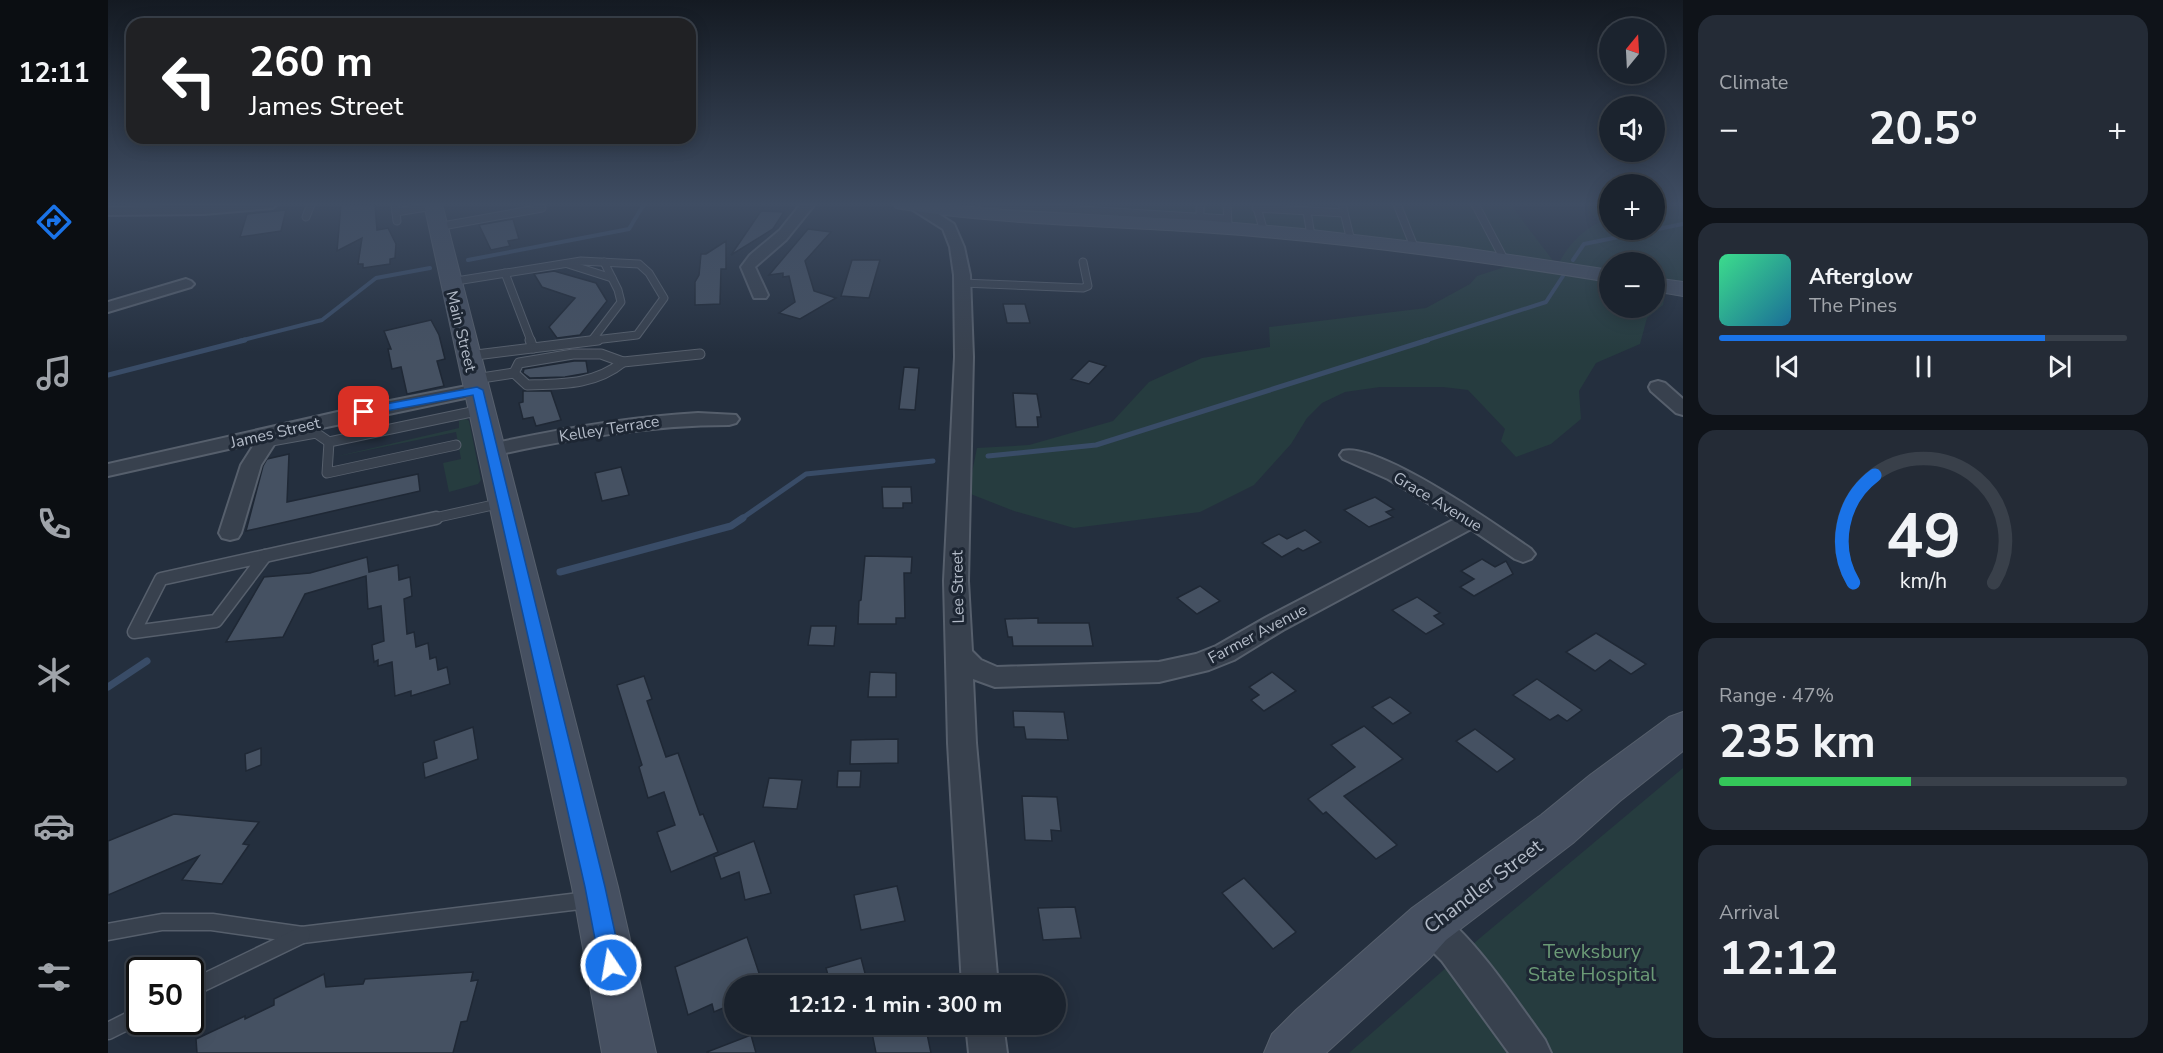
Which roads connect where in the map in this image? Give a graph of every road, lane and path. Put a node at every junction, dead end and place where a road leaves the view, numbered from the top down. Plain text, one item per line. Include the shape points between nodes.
1 (444, 253) edge
2 (758, 253) edge
3 (957, 253) edge
4 (1452, 253) edge
5 (1501, 253) edge
6 (1504, 259) junction
7 (604, 262) junction
8 (1083, 262) dead end
9 (565, 263) junction
10 (505, 273) junction
11 (1599, 274) edge
12 (612, 278) junction
13 (450, 282) junction
14 (962, 283) junction
15 (186, 284) dead end
16 (1665, 286) edge
17 (1683, 289) edge
18 (760, 295) dead end
19 (108, 307) edge
20 (624, 336) junction
21 (592, 340) junction
22 (529, 348) junction
23 (700, 354) dead end
24 (619, 359) junction
25 (519, 363) junction
26 (514, 373) junction
27 (475, 384) junction
28 (1658, 387) dead end
29 (1683, 409) edge
30 (729, 419) dead end
31 (308, 429) junction
32 (269, 437) junction
33 (329, 442) junction
34 (456, 445) dead end
35 (491, 450) junction
36 (1350, 455) dead end
37 (108, 470) edge
38 (502, 502) junction
39 (1469, 517) junction
40 (230, 533) dead end
41 (1523, 554) dead end
42 (266, 555) junction
43 (959, 655) junction
44 (1683, 728) edge
45 (597, 899) junction
46 (1428, 924) junction
47 (108, 932) edge
48 (302, 935) junction
49 (979, 975) edge
50 (204, 982) edge
51 (126, 1022) edge
52 (108, 1031) edge
53 (986, 1035) edge
54 (1302, 1049) edge
55 (629, 1053) edge
56 (988, 1053) edge
57 (1532, 1053) edge

1 - 13 main road, Main Street
2 - 18 street via 748,267
3 - 14 street, Lee Street
4 - 6 main road
5 - 6 lane
6 - 11 main road
7 - 9 lane
7 - 12 lane
7 - 20 lane via 639,264 664,298 637,335
8 - 14 lane via 1088,286 1083,288
9 - 10 lane
9 - 12 lane
10 - 13 lane
10 - 22 lane
12 - 21 lane via 621,302
13 - 27 main road, Main Street
14 - 43 street, Lee Street via 964,357 956,581
15 - 19 street
16 - 17 main road
20 - 21 lane
20 - 24 lane
21 - 22 lane
22 - 25 lane
22 - 27 lane
23 - 24 lane
24 - 25 lane via 589,352
24 - 26 lane via 613,372 585,382 527,386
25 - 26 lane
26 - 27 lane
27 - 31 street, James Street
27 - 33 lane
27 - 35 main road, Main Street
28 - 29 street
30 - 35 street, Kelley Terrace via 629,423
31 - 32 street, James Street
31 - 33 lane
32 - 37 street, James Street
32 - 40 street via 251,465
33 - 34 lane via 327,473
35 - 38 main road, Main Street
36 - 39 street, Grace Avenue via 1395,475
38 - 42 lane
38 - 45 main road, Main Street
39 - 41 street, Grace Avenue
39 - 43 street, Farmer Avenue via 1463,524 1200,663 1159,672 995,676 972,667
42 - 42 lane via 160,579 134,632 216,621
43 - 49 street, Lee Street
44 - 46 main road, Chandler Street via 1557,830
45 - 48 lane
45 - 55 main road, Main Street
46 - 54 main road, Chandler Street via 1314,1028
46 - 57 street via 1454,949
47 - 48 lane via 162,922 202,922
48 - 50 lane
51 - 52 lane
53 - 56 street

